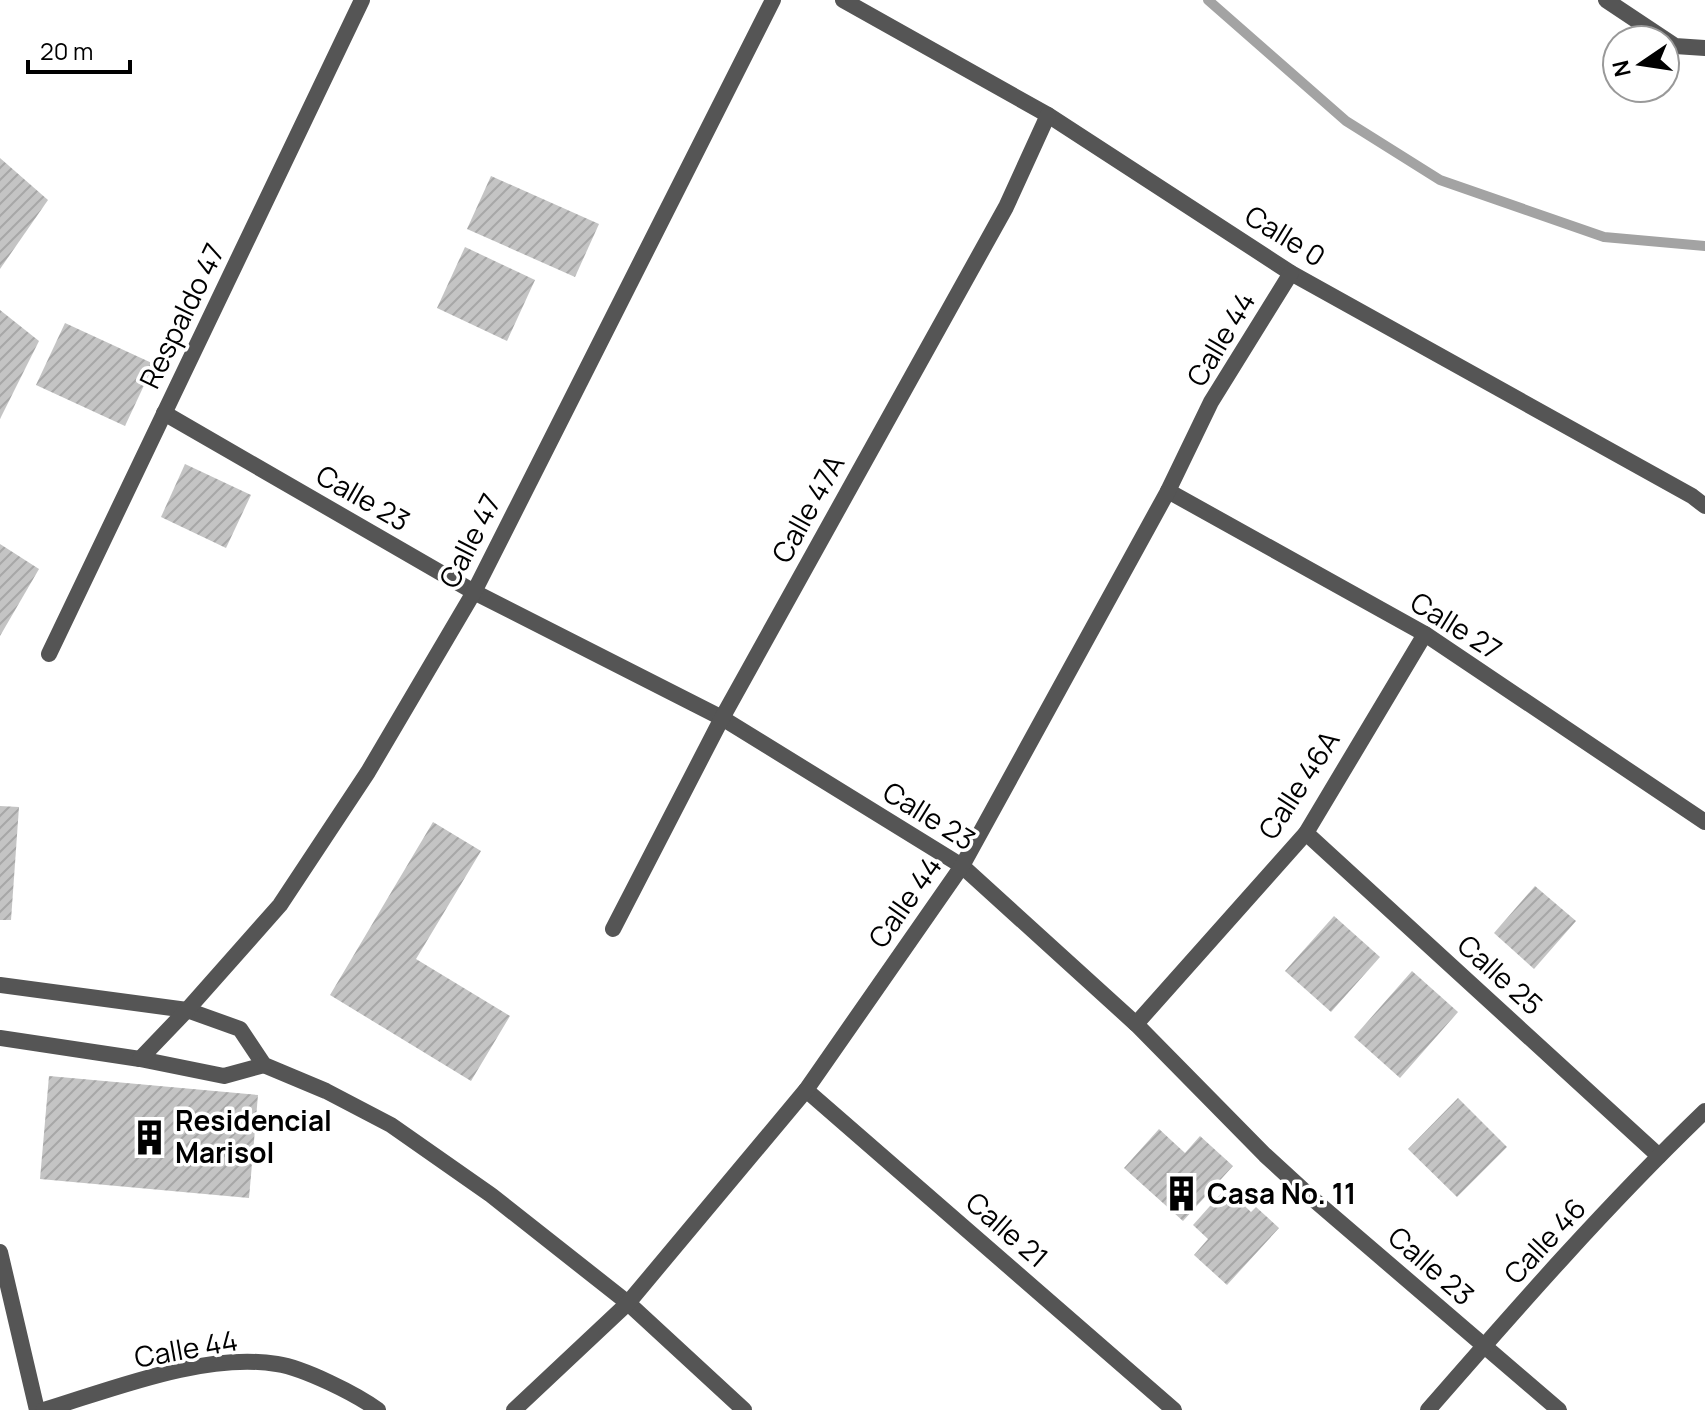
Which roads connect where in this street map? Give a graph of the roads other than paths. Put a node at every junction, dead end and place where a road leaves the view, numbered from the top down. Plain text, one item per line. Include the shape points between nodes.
1 (362, 0) edge
2 (773, 0) edge
3 (843, 0) edge
4 (1606, 0) edge
5 (1705, 48) edge
6 (1048, 115) junction
7 (1291, 273) junction
8 (164, 413) junction
9 (1168, 491) junction
10 (1705, 506) edge
11 (474, 592) junction
12 (1425, 634) junction
13 (49, 654) dead end
14 (722, 718) junction
15 (1705, 822) edge
16 (1306, 833) junction
17 (962, 866) junction
18 (613, 929) dead end
19 (0, 985) edge
20 (187, 1010) junction
21 (1136, 1024) junction
22 (0, 1038) edge
23 (140, 1059) junction
24 (264, 1065) junction
25 (806, 1090) junction
26 (1705, 1111) edge
27 (1659, 1156) junction
28 (0, 1252) edge
29 (628, 1303) junction
30 (1484, 1346) junction
31 (37, 1410) edge
32 (44, 1410) edge
33 (378, 1410) edge
34 (514, 1410) edge
35 (744, 1410) edge
36 (1174, 1410) edge
37 (1428, 1410) edge
38 (1559, 1410) edge

1 - 8 street, Respaldo 47
2 - 11 street, Calle 47
3 - 6 street, Calle 0
4 - 5 street via 1675,46
6 - 7 street, Calle 0
6 - 14 street, Calle 47A via 1006,207
7 - 9 street, Calle 44 via 1211,402
7 - 10 street, Calle 0
8 - 11 street, Calle 23
8 - 13 street, Respaldo 47
9 - 12 street, Calle 27
9 - 17 street, Calle 44
11 - 14 street, Calle 23
11 - 20 street, Calle 47 via 368,772 280,905
12 - 15 street, Calle 27
12 - 16 street, Calle 46A
14 - 17 street, Calle 23
14 - 18 street, Calle 47A
16 - 21 street, Calle 46A
16 - 27 street, Calle 25
17 - 21 street, Calle 23
17 - 25 street, Calle 44
19 - 20 street
20 - 23 street, Calle 47
20 - 24 street via 240,1029
21 - 30 street, Calle 23 via 1265,1155
22 - 23 street
23 - 24 street via 224,1076
24 - 29 street via 391,1125 491,1195
25 - 29 street, Calle 44
25 - 36 street, Calle 21
26 - 27 street, Calle 46
27 - 30 street, Calle 46
28 - 31 street
29 - 34 street, Calle 44
29 - 35 street
30 - 37 street, Calle 46
30 - 38 street, Calle 23
32 - 33 street, Calle 44 via 169,1372 226,1362 279,1364 324,1380

